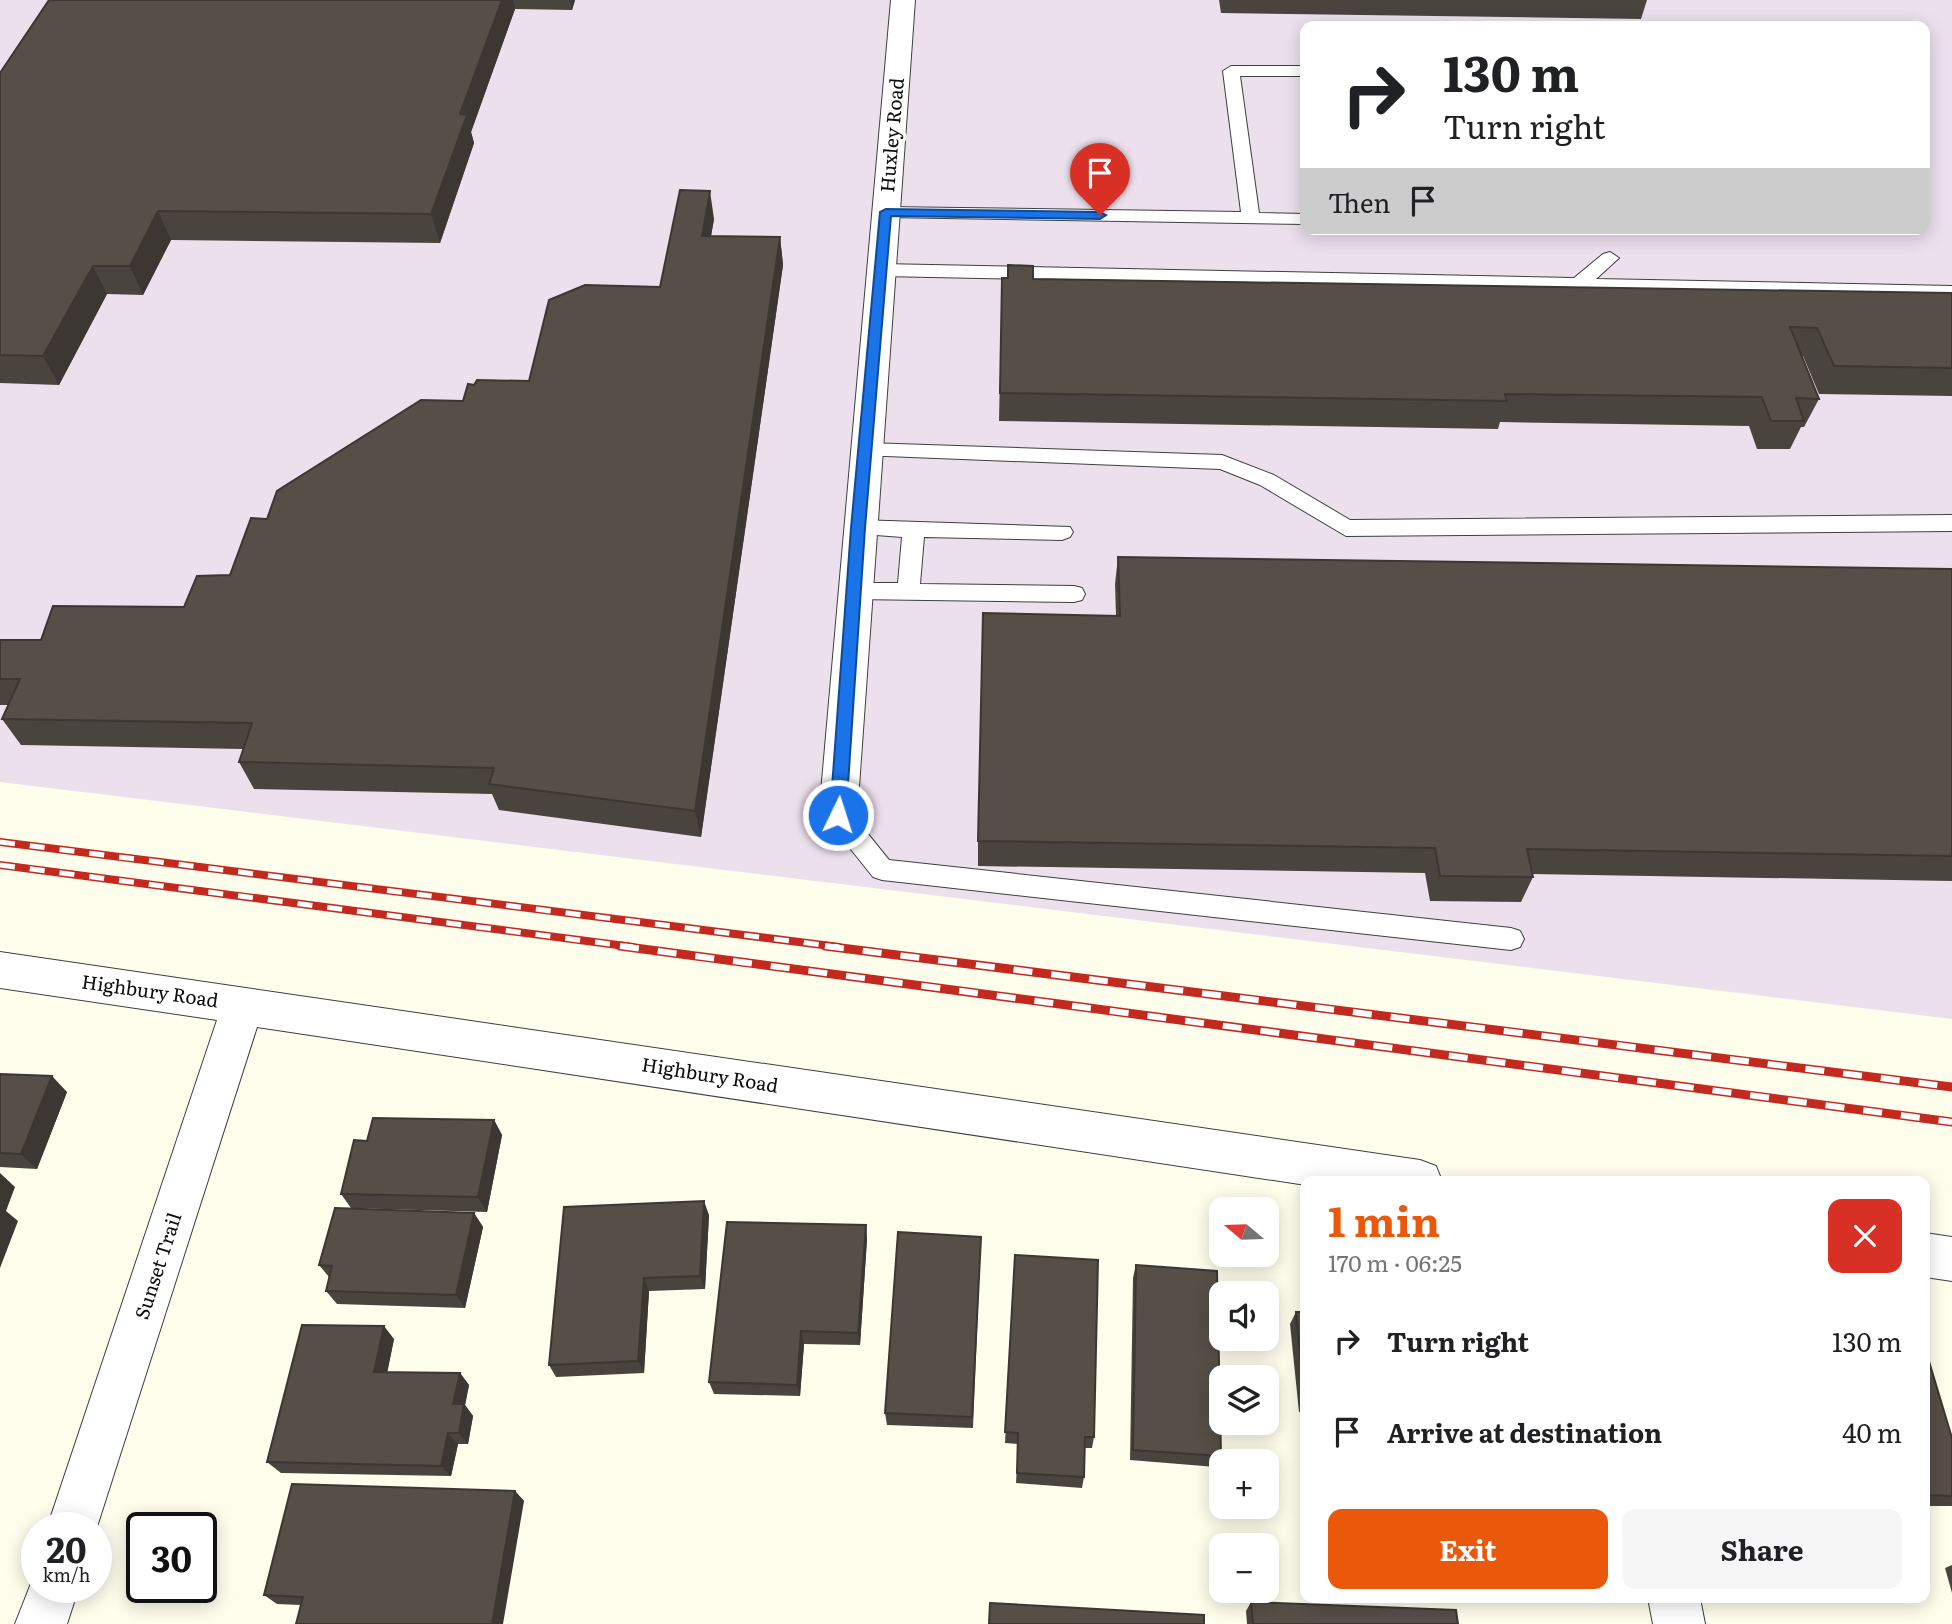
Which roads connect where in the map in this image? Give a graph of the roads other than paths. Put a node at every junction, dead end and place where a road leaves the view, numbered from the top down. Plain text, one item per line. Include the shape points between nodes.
1 (903, 0) edge
2 (1300, 71) edge
3 (886, 212) junction
4 (1251, 218) junction
5 (1300, 219) edge
6 (1610, 258) dead end
7 (881, 270) junction
8 (1576, 286) junction
9 (1952, 292) edge
10 (867, 450) junction
11 (1952, 523) edge
12 (858, 528) junction
13 (914, 529) junction
14 (1062, 532) dead end
15 (854, 591) junction
16 (908, 591) junction
17 (1074, 594) dead end
18 (838, 815) joint
19 (1511, 939) dead end
20 (0, 971) edge
21 (243, 1004) junction
22 (1387, 1176) edge
23 (1930, 1256) edge
24 (1952, 1259) edge
25 (77, 1512) edge
26 (48, 1603) edge
27 (1675, 1603) edge
28 (41, 1624) edge
29 (1679, 1624) edge

1 - 3 street, Huxley Road
2 - 4 lane via 1231,71
3 - 4 lane
3 - 7 street, Huxley Road
4 - 5 lane
6 - 8 lane
7 - 8 lane
7 - 10 street, Huxley Road
8 - 9 lane
10 - 11 lane via 1222,462 1267,480 1346,528
10 - 12 street, Huxley Road
12 - 13 lane
12 - 15 street, Huxley Road
13 - 14 lane
13 - 16 lane
15 - 16 lane
15 - 18 street, Huxley Road
16 - 17 lane
18 - 19 lane via 882,870
20 - 21 street, Highbury Road
21 - 22 street, Highbury Road
21 - 25 street, Sunset Trail
23 - 24 street
26 - 28 street
27 - 29 street

